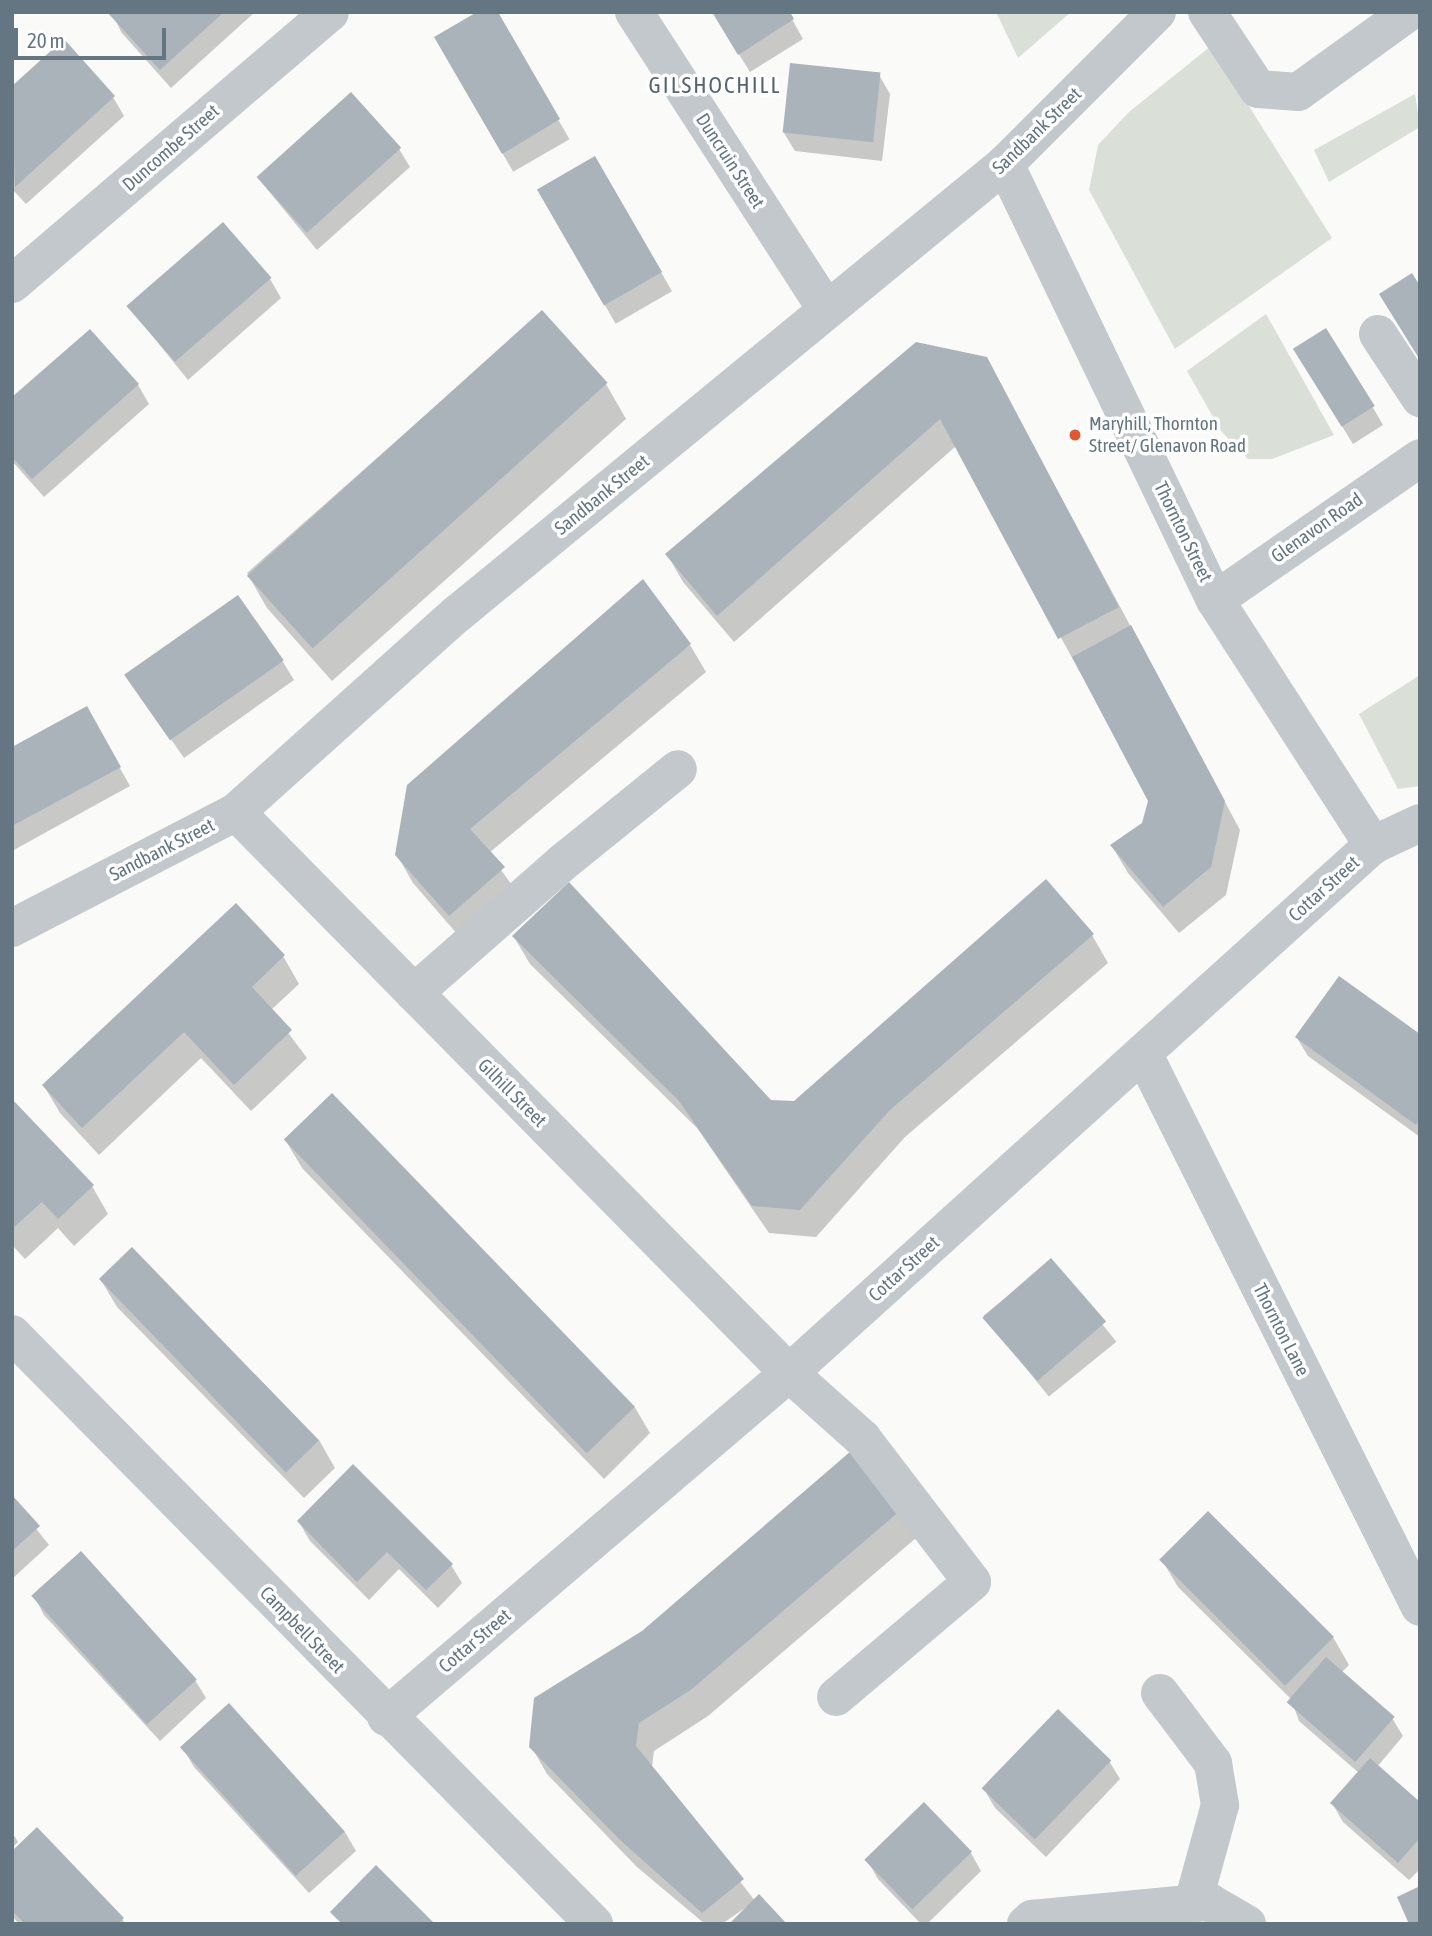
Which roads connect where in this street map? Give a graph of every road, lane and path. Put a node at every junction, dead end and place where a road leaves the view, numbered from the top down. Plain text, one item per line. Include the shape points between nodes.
1 (330, 12) edge
2 (634, 12) edge
3 (1157, 12) edge
4 (1207, 12) edge
5 (1409, 12) edge
6 (1005, 164) junction
7 (12, 284) edge
8 (827, 310) junction
9 (1378, 334) dead end
10 (1420, 398) edge
11 (1420, 457) edge
12 (1215, 600) junction
13 (678, 769) dead end
14 (236, 812) junction
15 (1420, 823) edge
16 (1373, 845) junction
17 (12, 928) edge
18 (414, 993) junction
19 (1143, 1053) junction
20 (12, 1334) edge
21 (789, 1373) junction
22 (1420, 1607) edge
23 (1160, 1693) dead end
24 (836, 1697) dead end
25 (386, 1717) junction
26 (1193, 1903) junction
27 (594, 1924) edge
28 (1026, 1924) edge
29 (1247, 1924) edge

1 - 7 street, Duncombe Street
2 - 8 street, Duncruin Street
3 - 6 street, Sandbank Street
4 - 5 street via 1258,89 1298,92
6 - 8 street, Sandbank Street
6 - 12 street, Thornton Street
8 - 14 street, Sandbank Street via 457,614
9 - 10 street
11 - 12 street, Glenavon Road
12 - 16 street, Thornton Street
13 - 18 street
14 - 17 street, Sandbank Street
14 - 18 street, Gilhill Street
15 - 16 street, Cottar Street
16 - 19 street, Cottar Street
18 - 21 street, Gilhill Street
19 - 21 street, Cottar Street
19 - 22 street, Thornton Lane
20 - 25 street, Campbell Street
21 - 24 street, Gilhill Street via 862,1438 972,1582
21 - 25 street, Cottar Street
23 - 26 street via 1213,1763 1220,1805
25 - 27 street, Campbell Street
26 - 28 street via 1032,1919
26 - 29 street via 1209,1902

